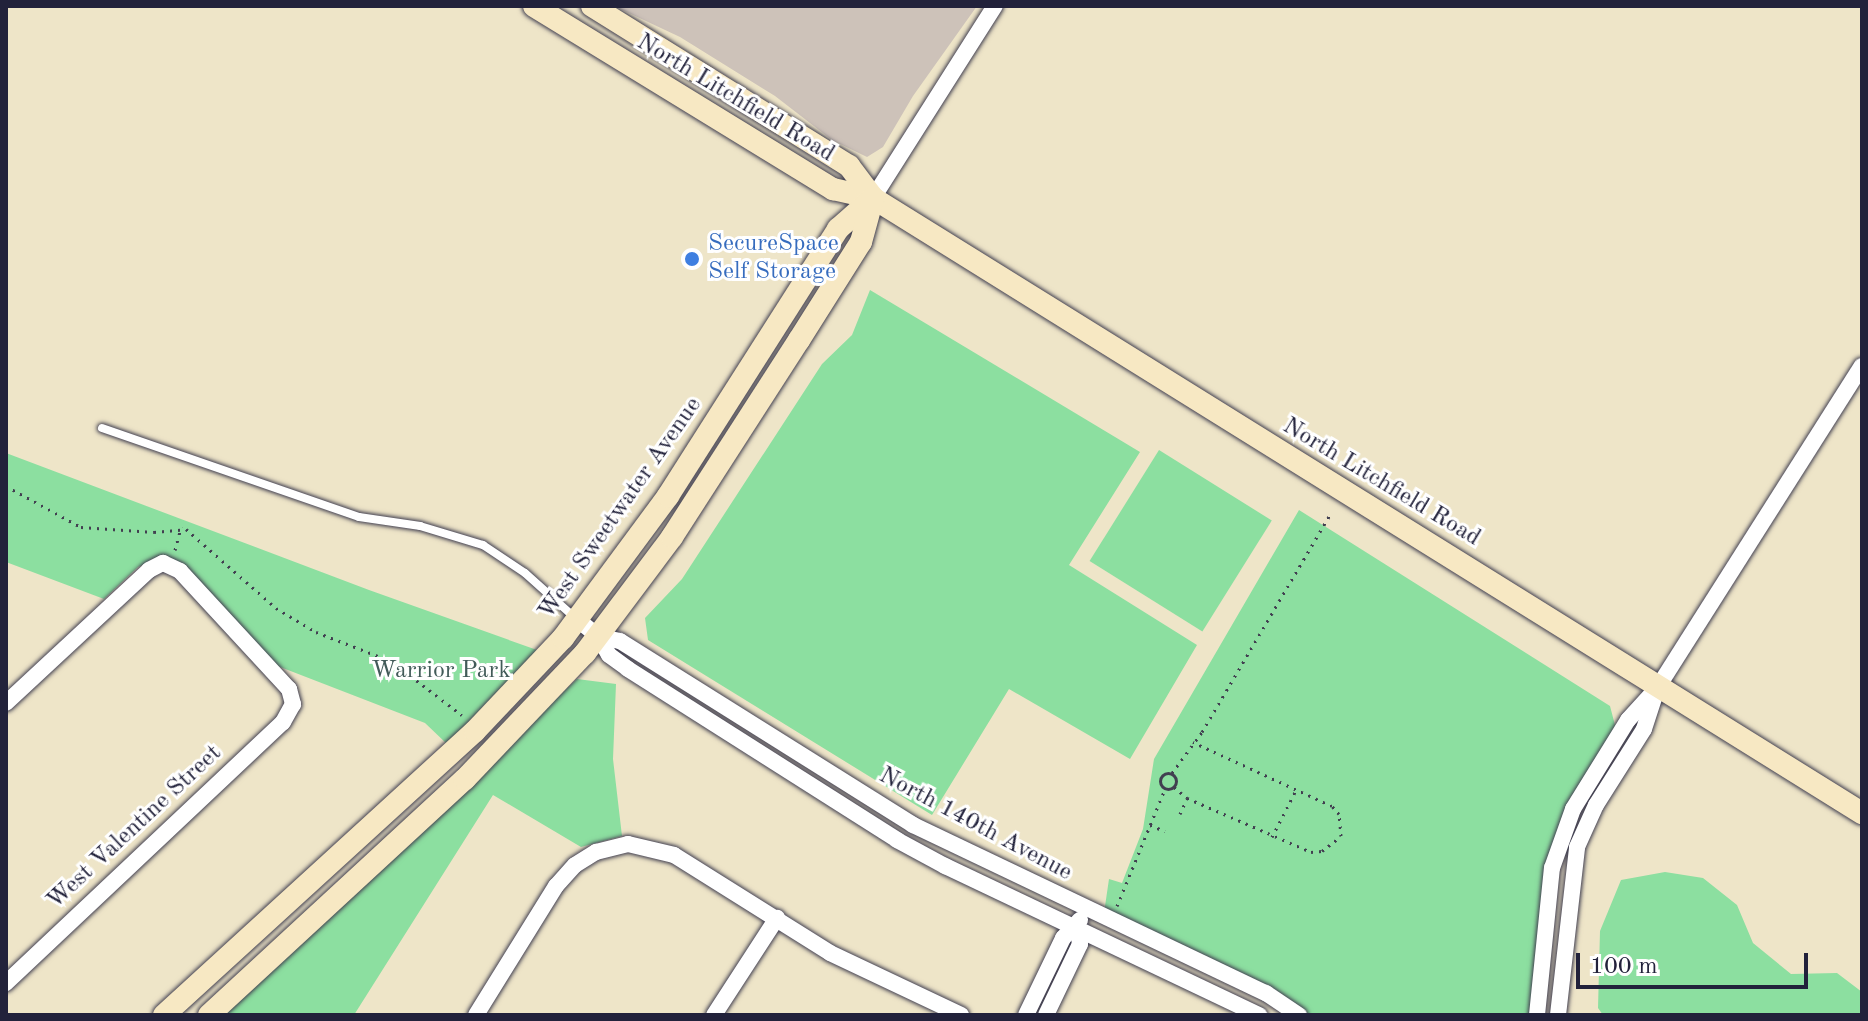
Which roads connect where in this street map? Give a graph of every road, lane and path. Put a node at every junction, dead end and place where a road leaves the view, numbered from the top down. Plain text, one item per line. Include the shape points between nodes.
1 (534, 6) edge
2 (592, 6) edge
3 (995, 6) edge
4 (873, 198) junction
5 (1862, 366) edge
6 (102, 428) dead end
7 (6, 486) edge
8 (1330, 515) dead end
9 (181, 527) junction
10 (169, 560) junction
11 (578, 620) junction
12 (598, 636) junction
13 (1658, 687) junction
14 (6, 703) edge
15 (462, 715) dead end
16 (1193, 742) junction
17 (1154, 773) dead end
18 (1172, 773) junction
19 (1161, 777) junction
20 (1174, 787) junction
21 (1165, 789) junction
22 (1297, 789) junction
23 (1187, 798) junction
24 (1862, 813) edge
25 (1180, 814) dead end
26 (1150, 825) junction
27 (1165, 831) dead end
28 (1272, 837) junction
29 (1085, 909) junction
30 (1116, 909) dead end
31 (777, 918) junction
32 (1077, 926) junction
33 (236, 950) junction
34 (258, 970) junction
35 (6, 983) edge
36 (164, 1015) edge
37 (209, 1015) edge
38 (476, 1015) edge
39 (714, 1015) edge
40 (961, 1015) edge
41 (1026, 1015) edge
42 (1046, 1015) edge
43 (1259, 1015) edge
44 (1299, 1015) edge
45 (1537, 1015) edge
46 (1558, 1015) edge

1 - 4 street, North Litchfield Road via 833,189
2 - 4 street, North Litchfield Road via 849,166
3 - 4 street, West Sweetwater Avenue
4 - 11 street, West Sweetwater Avenue via 838,229 668,496
4 - 12 street, West Sweetwater Avenue via 861,242 680,526
4 - 13 street, North Litchfield Road
5 - 13 street
6 - 11 lane via 359,517 420,526 483,545 525,573
7 - 9 path via 81,527 154,532
8 - 16 path
9 - 10 path
9 - 15 path via 226,560 276,608 316,632 391,661
10 - 14 street via 149,570
10 - 35 street, West Valentine Street via 289,689 293,704 283,722
11 - 12 street, North 140th Avenue
11 - 33 street, West Sweetwater Avenue via 475,731
12 - 29 street, North 140th Avenue via 620,641 913,825
12 - 32 street, North 140th Avenue via 609,655 628,669 897,840
12 - 34 street, West Sweetwater Avenue via 493,752
13 - 24 street, North Litchfield Road
13 - 45 street via 1628,720 1564,826 1552,868
13 - 46 street via 1644,729 1596,805 1577,847
16 - 18 path
16 - 22 path
17 - 19 path
18 - 19 path
18 - 20 path
19 - 21 path
20 - 21 path
20 - 23 path
21 - 26 path
22 - 28 path
22 - 28 path via 1332,806 1339,814 1341,836 1322,851 1311,852
23 - 25 path
23 - 28 path
26 - 27 path
26 - 30 path
29 - 32 street
29 - 44 street, North 140th Avenue via 1266,993
31 - 38 street via 674,855 628,844 596,852 556,886
31 - 39 street
31 - 40 street via 830,953
32 - 41 street via 1063,938
32 - 42 street via 1080,944
32 - 43 street, North 140th Avenue
33 - 34 street
33 - 36 street, West Sweetwater Avenue
34 - 37 street, West Sweetwater Avenue

